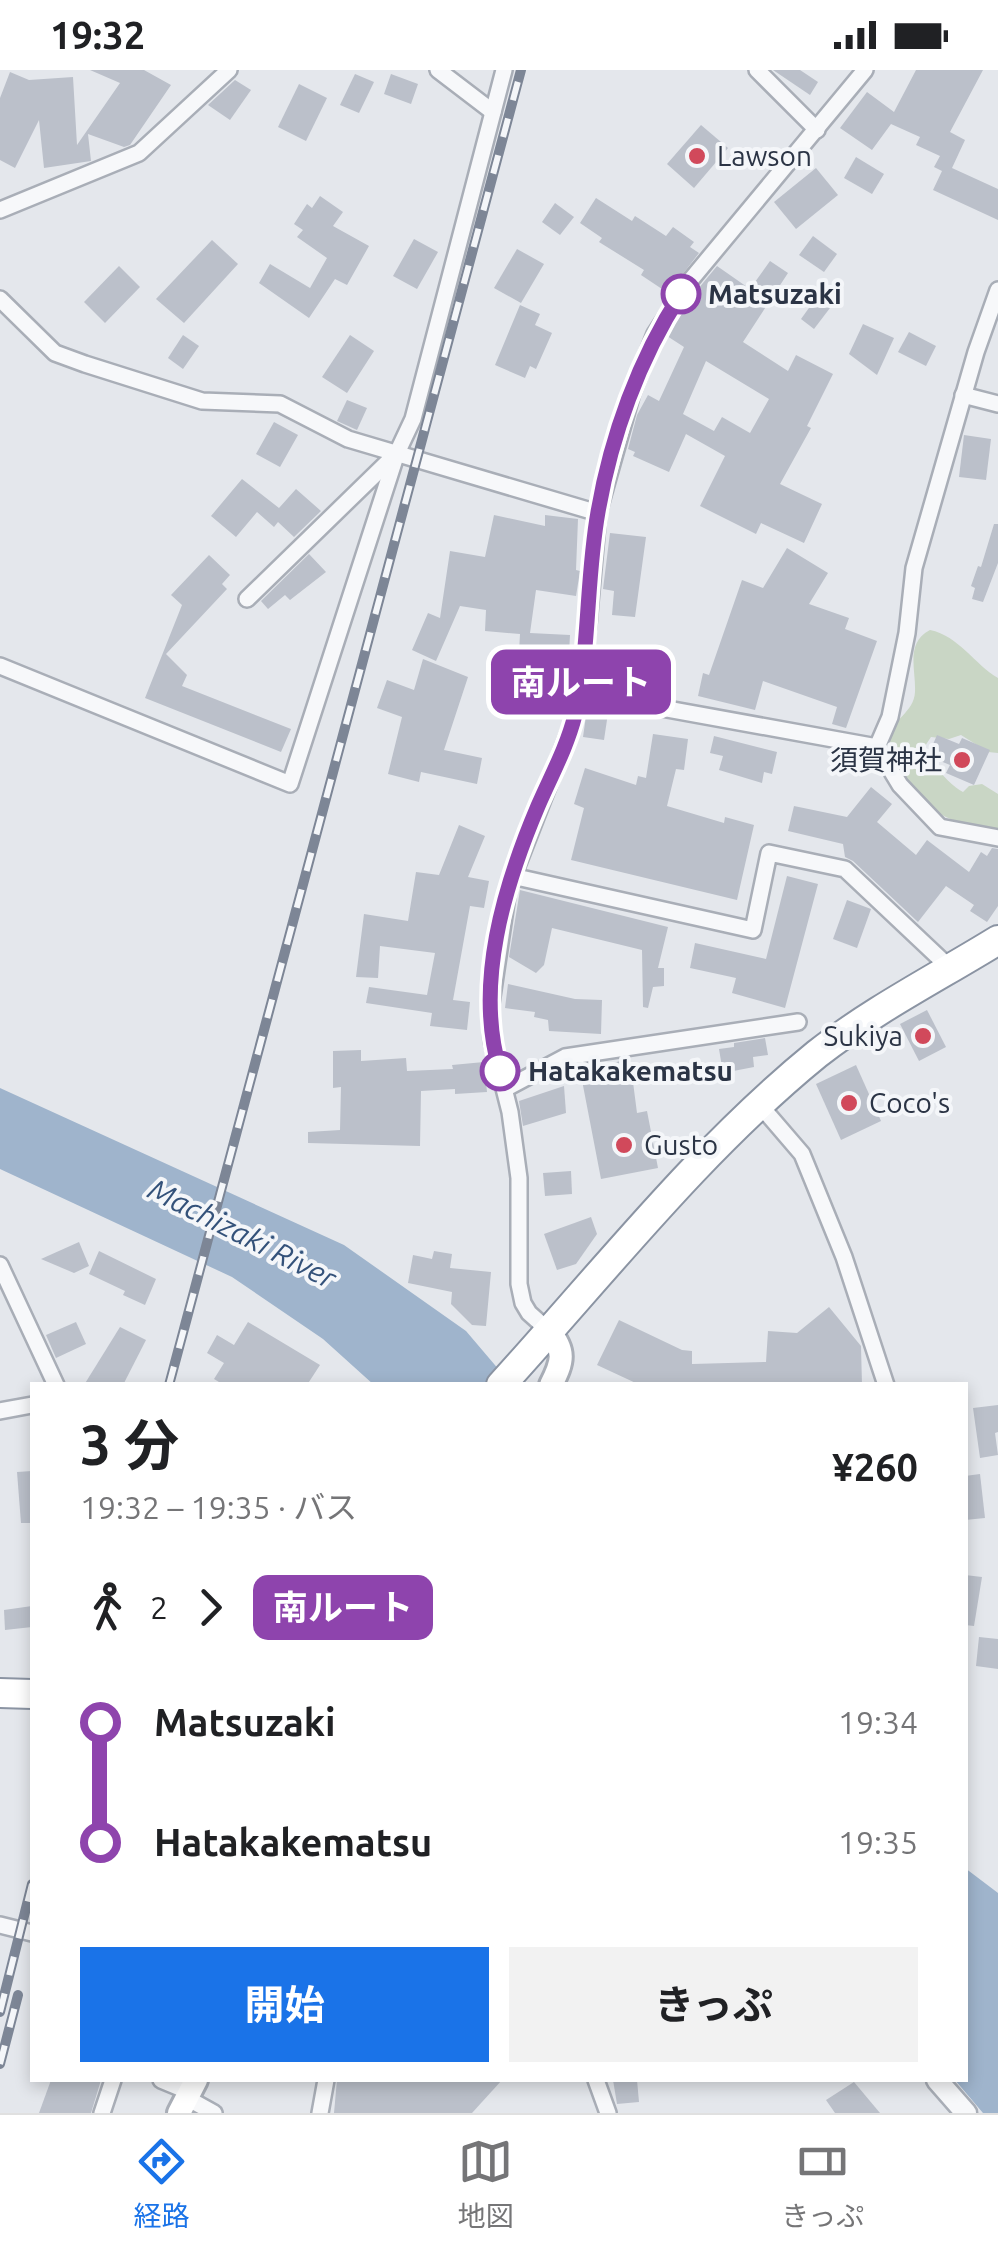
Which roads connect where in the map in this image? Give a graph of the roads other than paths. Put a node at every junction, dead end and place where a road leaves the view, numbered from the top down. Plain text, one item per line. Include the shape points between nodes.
1 (229, 70) edge
2 (438, 70) edge
3 (504, 70) edge
4 (757, 70) edge
5 (865, 70) edge
6 (492, 112) junction
7 (817, 130) junction
8 (0, 210) edge
9 (998, 290) edge
10 (2, 308) edge
11 (964, 395) junction
12 (998, 404) edge
13 (397, 453) junction
14 (598, 513) junction
15 (247, 599) dead end
16 (0, 666) edge
17 (579, 693) junction
18 (877, 747) junction
19 (998, 838) edge
20 (512, 876) junction
21 (998, 940) edge
22 (952, 969) junction
23 (798, 1022) dead end
24 (505, 1089) junction
25 (759, 1104) junction
26 (0, 1265) edge
27 (548, 1330) junction
28 (55, 1382) edge
29 (504, 1382) edge
30 (552, 1382) edge
31 (885, 1382) edge
32 (30, 1404) edge
33 (0, 1410) edge
34 (0, 1693) edge
35 (30, 1694) edge
36 (0, 1925) edge
37 (30, 1932) edge
38 (112, 2082) edge
39 (164, 2082) edge
40 (326, 2082) edge
41 (597, 2082) edge
42 (939, 2082) edge
43 (188, 2096) edge
44 (102, 2113) edge
45 (214, 2113) edge
46 (320, 2113) edge
47 (608, 2113) edge
48 (966, 2113) edge

1 - 8 street via 139,153
2 - 6 street
3 - 6 street
4 - 7 street
5 - 7 street
6 - 13 street via 412,419
7 - 14 street via 689,282 656,334
9 - 11 street
10 - 13 street via 55,353 84,364 202,401 280,404 348,439
11 - 12 street
11 - 18 street via 914,568 890,718
13 - 14 street
13 - 15 street
13 - 16 street via 290,784
14 - 17 street
17 - 18 street
17 - 20 street via 566,744
18 - 19 street via 900,786 940,827
20 - 22 street via 753,930 770,853 851,873
20 - 24 street via 490,1010
21 - 22 highway
22 - 25 highway via 855,1027
23 - 24 street via 565,1056
24 - 27 street via 519,1178 523,1303
25 - 27 highway
25 - 31 street via 802,1154
26 - 28 street
27 - 29 highway
27 - 30 main road via 563,1354
32 - 33 street
34 - 35 highway
36 - 37 street
38 - 44 street
39 - 43 street
40 - 46 street
41 - 47 street
42 - 48 street
43 - 45 street

